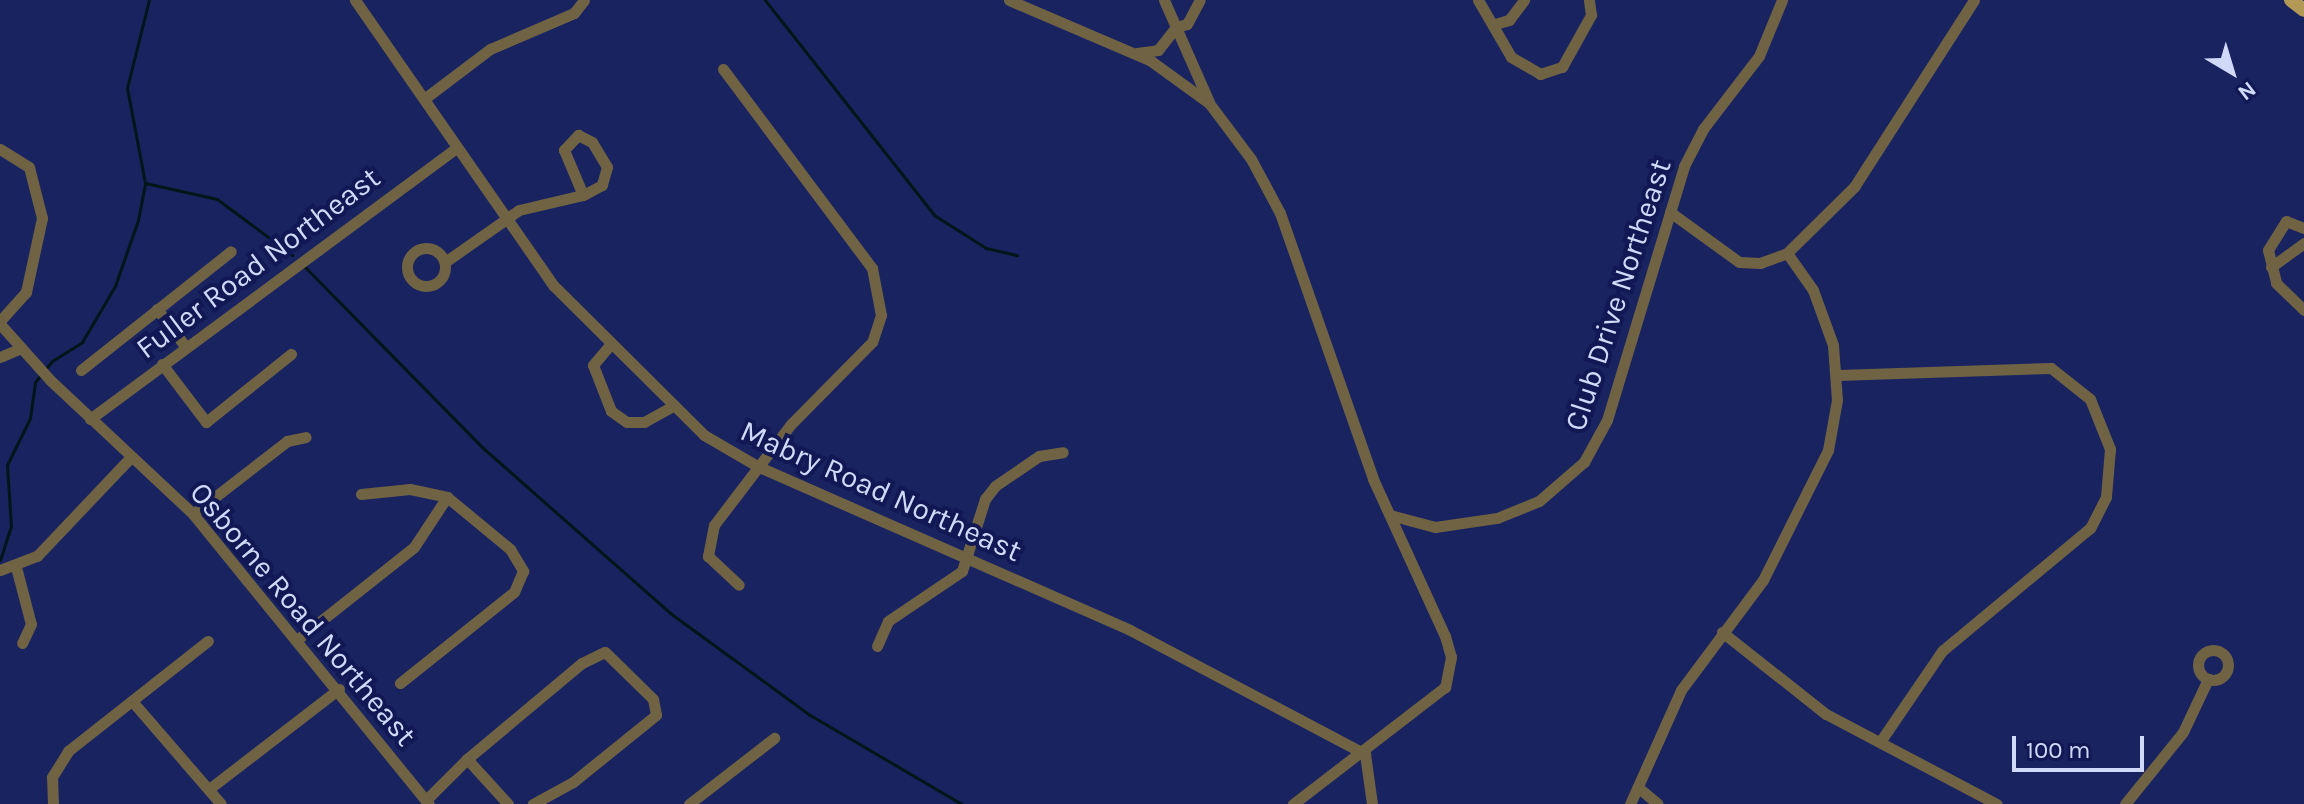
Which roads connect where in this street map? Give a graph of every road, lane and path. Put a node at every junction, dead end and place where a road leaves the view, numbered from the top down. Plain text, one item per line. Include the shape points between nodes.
1 (355, 0) edge
2 (584, 0) edge
3 (1009, 0) edge
4 (1164, 0) edge
5 (1200, 0) edge
6 (1478, 0) edge
7 (1524, 0) edge
8 (1589, 0) edge
9 (1782, 0) edge
10 (1974, 0) edge
11 (2291, 0) edge
12 (2304, 10) edge
13 (1495, 24) junction
14 (1182, 25) junction
15 (1136, 53) junction
16 (723, 69) dead end
17 (424, 99) junction
18 (1209, 103) junction
19 (456, 148) junction
20 (0, 149) edge
21 (583, 195) junction
22 (1670, 212) junction
23 (504, 219) junction
24 (2304, 228) edge
25 (2304, 243) edge
26 (231, 251) dead end
27 (1787, 253) junction
28 (445, 262) dead end
29 (2271, 267) junction
30 (157, 309) junction
31 (2304, 310) edge
32 (0, 322) edge
33 (185, 346) junction
34 (609, 346) junction
35 (24, 352) junction
36 (291, 354) dead end
37 (0, 357) edge
38 (162, 364) junction
39 (81, 370) dead end
40 (1838, 375) junction
41 (671, 407) junction
42 (90, 419) junction
43 (306, 437) dead end
44 (1063, 452) dead end
45 (131, 457) junction
46 (759, 467) junction
47 (361, 494) dead end
48 (447, 497) junction
49 (193, 514) junction
50 (1390, 515) junction
51 (970, 558) junction
52 (16, 567) junction
53 (0, 570) edge
54 (739, 585) dead end
55 (1722, 632) junction
56 (298, 639) junction
57 (208, 641) dead end
58 (22, 643) dead end
59 (877, 646) dead end
60 (2208, 679) dead end
61 (400, 683) dead end
62 (339, 689) junction
63 (132, 701) junction
64 (774, 738) dead end
65 (1880, 742) junction
66 (1361, 757) junction
67 (467, 759) junction
68 (209, 789) junction
69 (1640, 789) junction
70 (428, 802) edge
71 (53, 804) edge
72 (221, 804) edge
73 (508, 804) edge
74 (533, 804) edge
75 (689, 804) edge
76 (1293, 804) edge
77 (1372, 804) edge
78 (1630, 804) edge
79 (1658, 804) edge
80 (1997, 804) edge
81 (2125, 804) edge

1 - 17 street, Mabry Road Northeast
2 - 17 street via 574,13 490,49
3 - 15 street
4 - 14 street
5 - 14 street
6 - 13 street
7 - 13 street via 1509,20
8 - 13 street via 1587,25 1562,67 1549,74 1519,66
9 - 22 street, Club Drive Northeast via 1759,56 1689,155
10 - 27 street via 1854,187
11 - 12 main road
14 - 15 street via 1158,50
14 - 18 street via 1184,44
15 - 18 street
16 - 46 street via 859,249 880,297 872,342 791,424
17 - 19 street, Mabry Road Northeast
18 - 50 street via 1251,159 1280,213
19 - 23 street, Mabry Road Northeast
19 - 33 street, Fuller Road Northeast
20 - 32 street via 29,167 42,218 26,292
21 - 21 street via 602,185 607,167 592,142 578,135 564,150
21 - 23 street
22 - 27 street via 1739,262 1760,263
22 - 50 street, Club Drive Northeast via 1607,420 1576,472 1539,501 1497,518 1435,527
23 - 28 street
23 - 34 street, Mabry Road Northeast
24 - 29 street via 2290,220 2276,230 2268,250
25 - 29 street
26 - 30 street
27 - 40 street via 1820,305
29 - 31 street via 2276,283
30 - 33 street
30 - 39 street
32 - 35 street, Osborne Road Northeast
33 - 38 street, Fuller Road Northeast
34 - 41 street, Mabry Road Northeast
34 - 41 street via 593,365 611,411 627,422 644,422
35 - 37 street
35 - 42 street, Osborne Road Northeast
36 - 38 street via 206,422
38 - 42 street, Fuller Road Northeast
40 - 55 street via 1834,424 1821,469 1763,580
40 - 65 street via 2051,368 2090,399 2110,449 2106,497 2090,528 1942,651
41 - 46 street, Mabry Road Northeast
42 - 45 street, Osborne Road Northeast
43 - 49 street via 287,441
44 - 51 street via 1039,456 995,486 985,499
45 - 49 street, Osborne Road Northeast
45 - 52 street via 52,541
46 - 51 street, Mabry Road Northeast
46 - 54 street via 700,547
47 - 48 street via 410,489
48 - 56 street via 414,547
48 - 61 street via 510,549 520,561 520,581
49 - 56 street, Osborne Road Northeast
50 - 66 street via 1445,636 1451,667 1445,687
51 - 59 street via 946,587 888,621
51 - 66 street, Mabry Road Northeast via 1130,630 1329,733
52 - 53 street
52 - 58 street via 31,624
55 - 65 street via 1799,697
55 - 69 street via 1681,690
56 - 62 street, Osborne Road Northeast
57 - 63 street
60 - 81 street via 2183,732
62 - 68 street
62 - 70 street, Osborne Road Northeast
63 - 68 street
63 - 71 street via 58,764 49,788
64 - 75 street
65 - 80 street
66 - 76 street
66 - 77 street
67 - 70 street
67 - 73 street
67 - 74 street via 594,655 613,657 653,699 656,715 573,782
68 - 72 street
69 - 78 street
69 - 79 street

